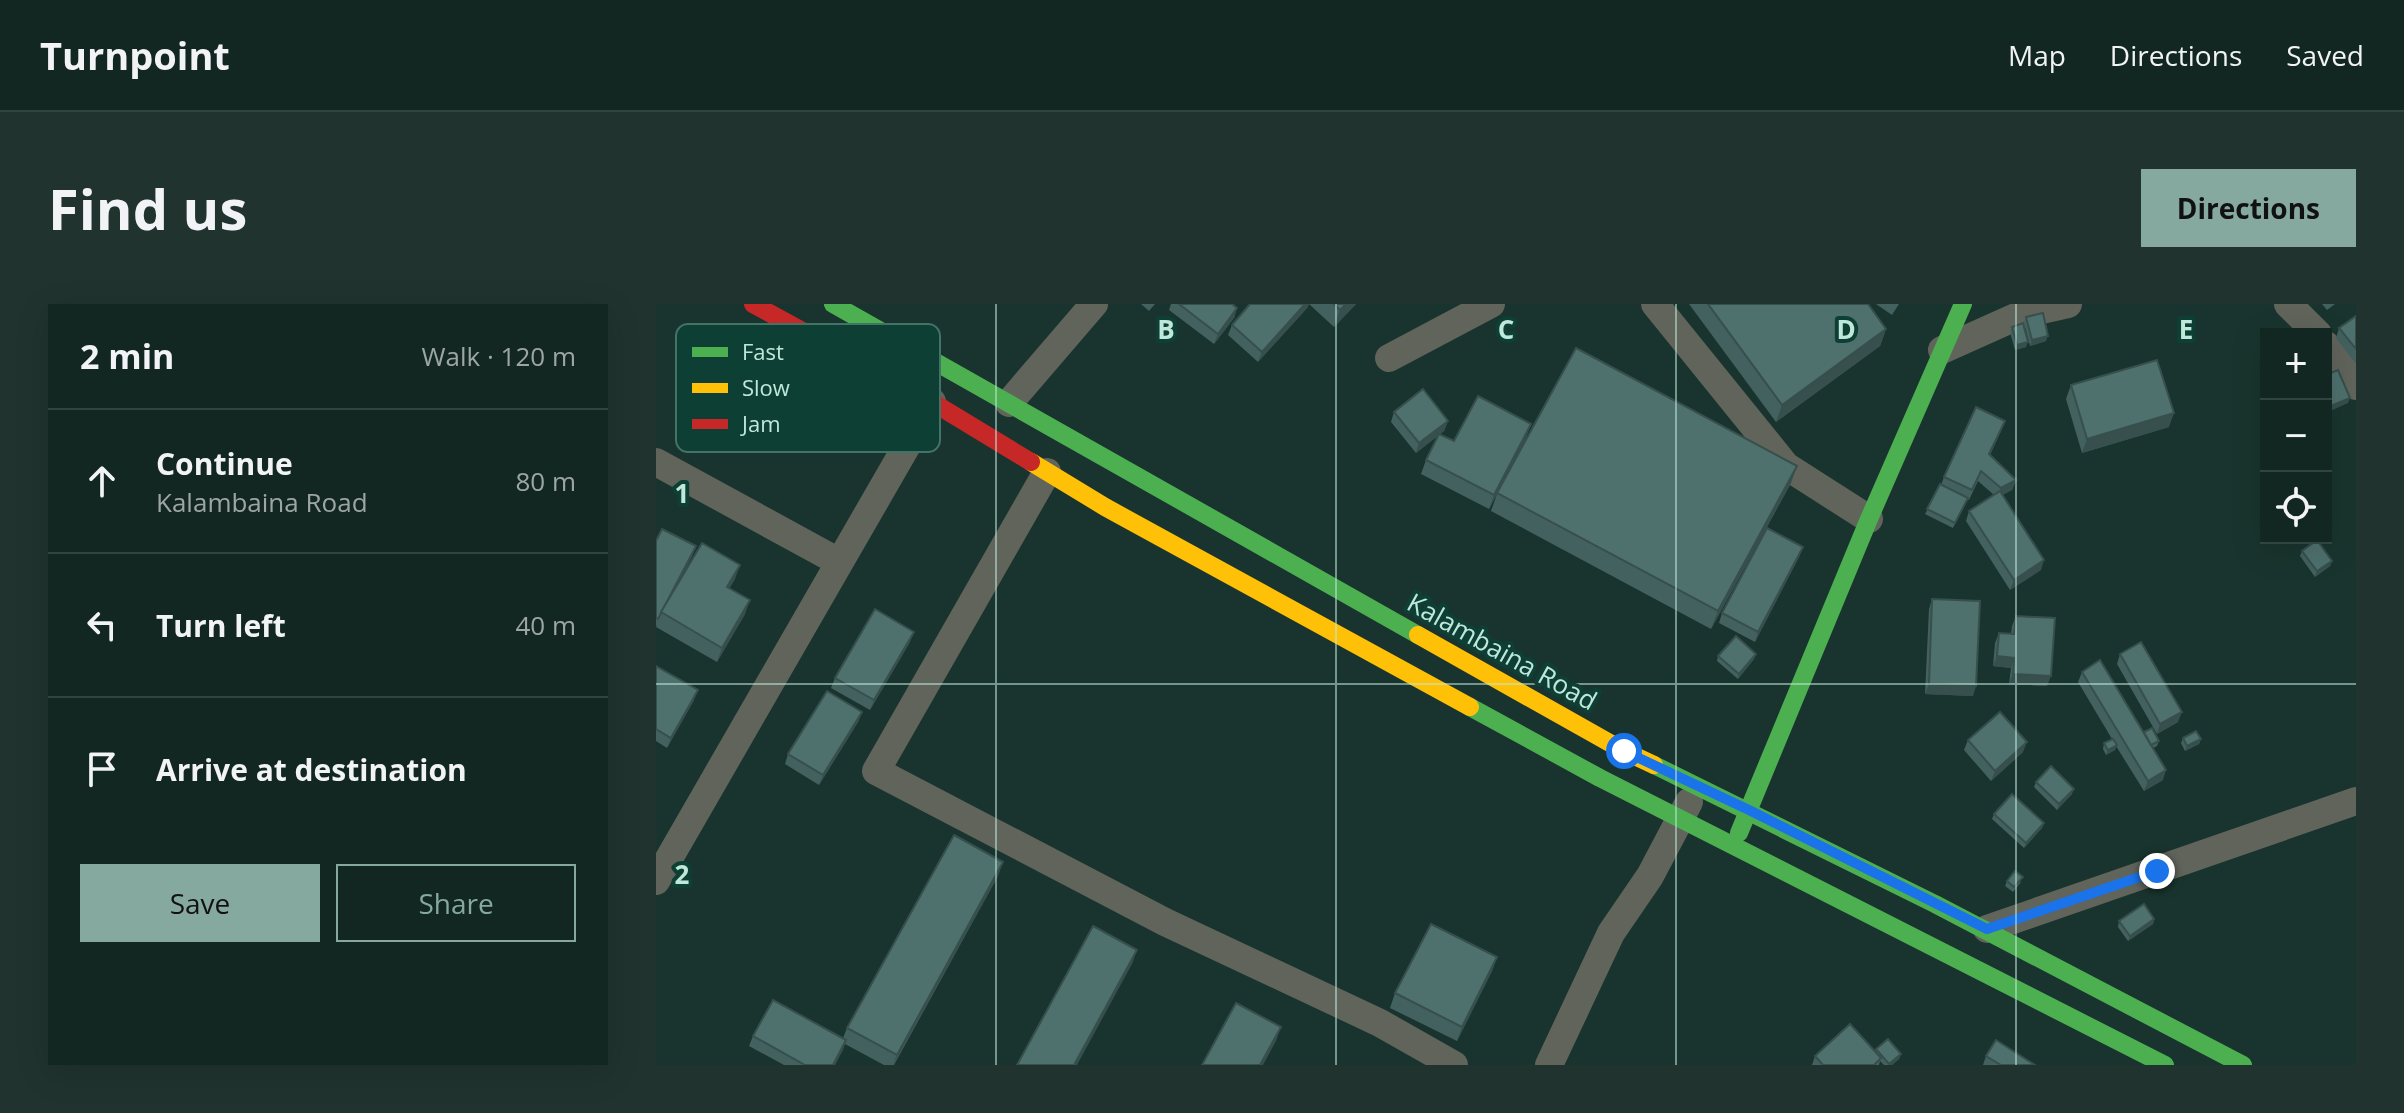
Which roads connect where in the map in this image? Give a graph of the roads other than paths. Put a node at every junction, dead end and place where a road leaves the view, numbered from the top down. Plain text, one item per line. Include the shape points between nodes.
1 (753, 304) edge
2 (833, 304) edge
3 (1094, 304) edge
4 (1491, 304) edge
5 (1655, 304) edge
6 (1963, 304) edge
7 (2068, 304) edge
8 (2288, 304) edge
9 (790, 324) edge
10 (869, 324) edge
11 (2312, 328) edge
12 (1942, 350) junction
13 (2332, 353) edge
14 (1389, 358) dead end
15 (940, 364) edge
16 (2356, 386) edge
17 (1009, 403) junction
18 (940, 407) edge
19 (903, 452) edge
20 (656, 462) edge
21 (1047, 472) junction
22 (1869, 519) junction
23 (839, 562) junction
24 (1697, 785) junction
25 (2356, 801) edge
26 (1749, 810) junction
27 (1681, 820) junction
28 (1733, 846) junction
29 (664, 850) edge
30 (656, 881) edge
31 (1987, 929) junction
32 (1454, 1065) edge
33 (1549, 1065) edge
34 (2165, 1065) edge
35 (2243, 1065) edge

1 - 9 main road
2 - 10 main road, Kalambaina Road
3 - 17 street
4 - 14 street
5 - 22 street via 1786,466
6 - 12 main road
7 - 12 street via 2020,315
8 - 11 street
12 - 22 main road
13 - 16 street
15 - 17 main road, Kalambaina Road
17 - 24 main road, Kalambaina Road via 1624,751
18 - 21 main road
19 - 23 street
20 - 23 street
21 - 27 main road
21 - 32 street via 876,771
22 - 26 main road
23 - 29 street
24 - 26 main road, Kalambaina Road
24 - 27 street
25 - 31 street
26 - 28 main road
26 - 31 main road, Kalambaina Road
27 - 28 main road
27 - 33 street via 1611,933
28 - 34 main road
29 - 30 street
31 - 35 main road, Kalambaina Road

